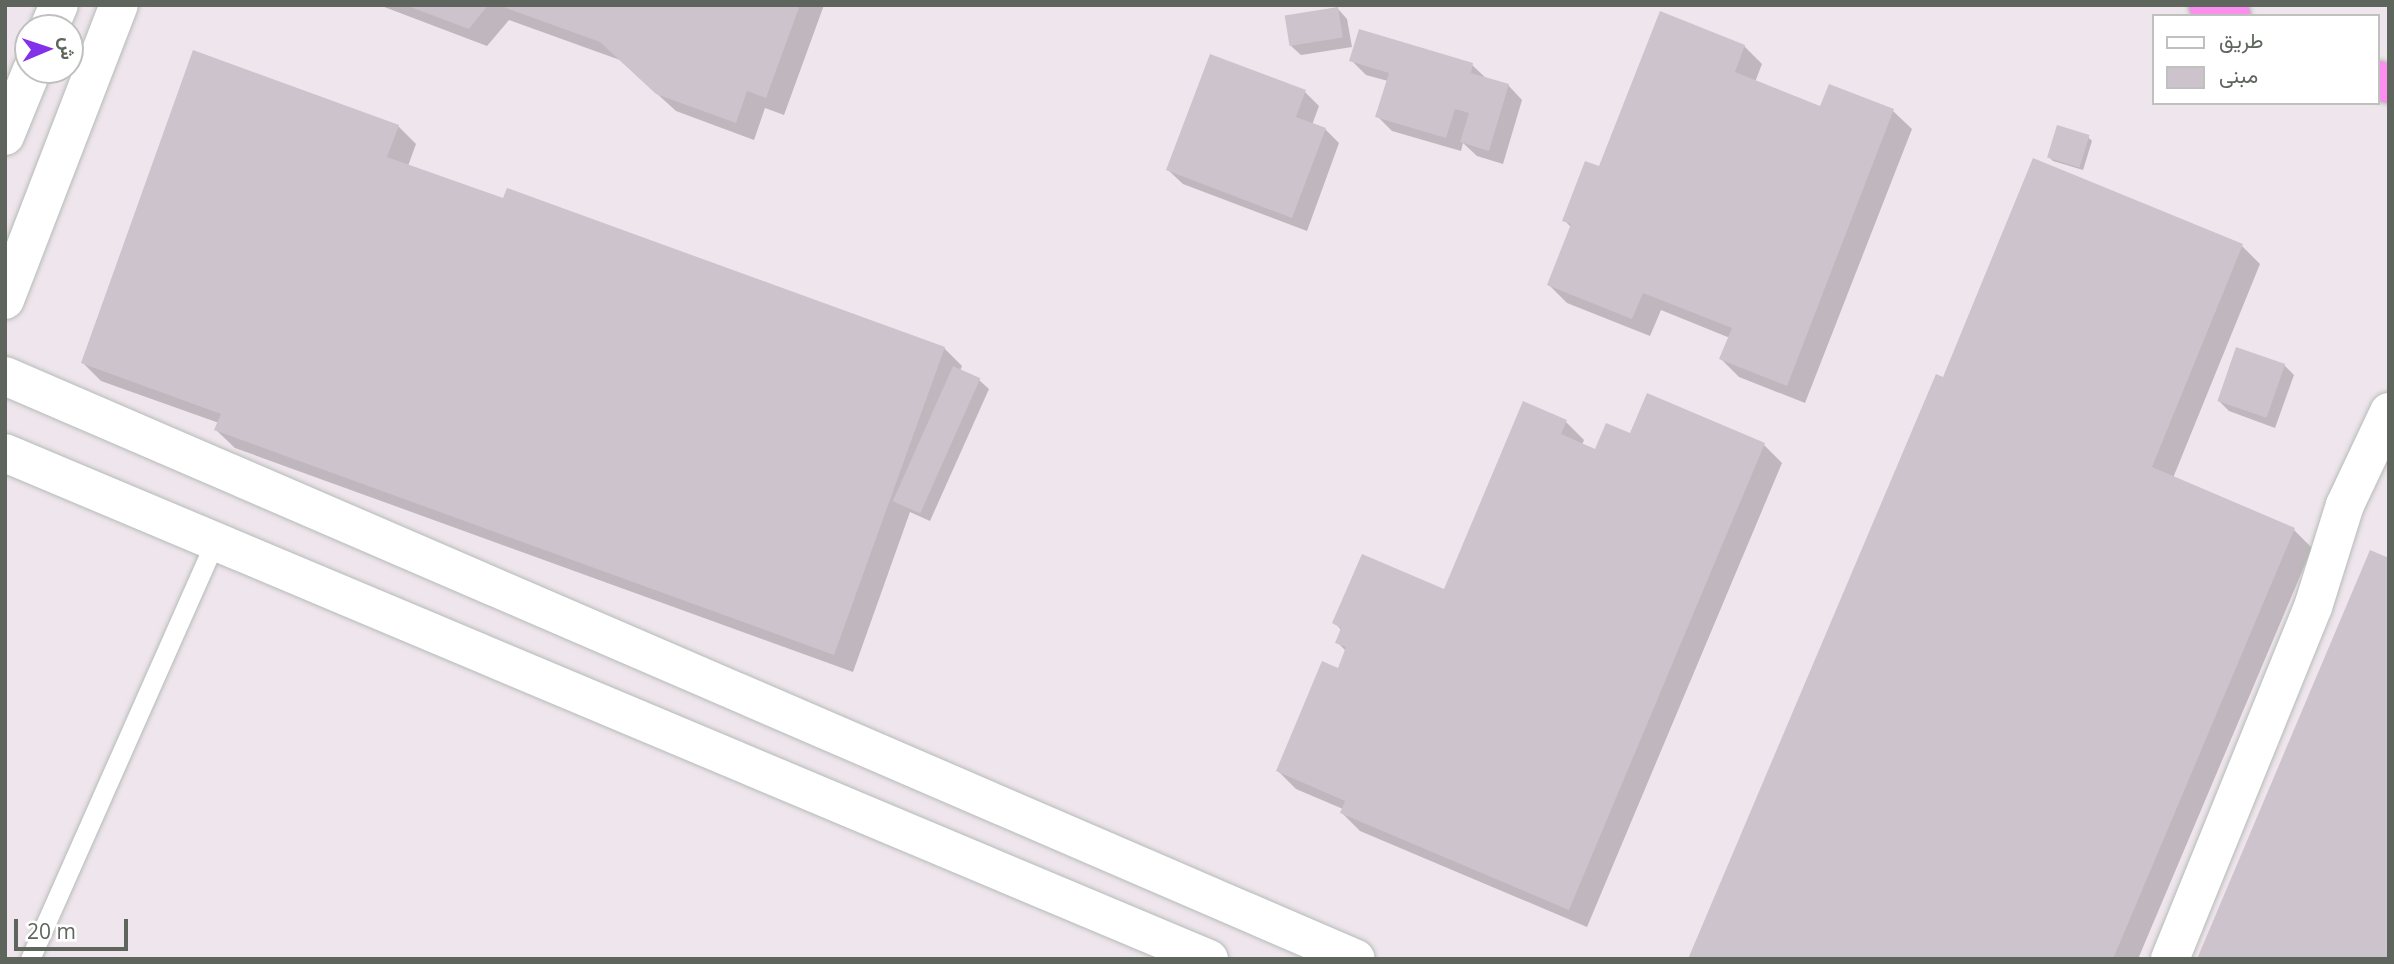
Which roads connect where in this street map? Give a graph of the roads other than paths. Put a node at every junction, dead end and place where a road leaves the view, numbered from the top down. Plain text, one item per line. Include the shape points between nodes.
1 (119, 5) edge
2 (2208, 5) edge
3 (2228, 14) edge
4 (26, 84) edge
5 (5, 136) edge
6 (5, 300) edge
7 (5, 376) edge
8 (2389, 412) edge
9 (5, 453) edge
10 (215, 541) junction
11 (30, 959) edge
12 (1209, 959) edge
13 (1356, 959) edge
14 (2170, 959) edge

1 - 6 street
2 - 3 highway
4 - 5 street
7 - 13 street
8 - 14 street via 2346,505 2313,607
9 - 10 street
10 - 11 lane
10 - 12 street

